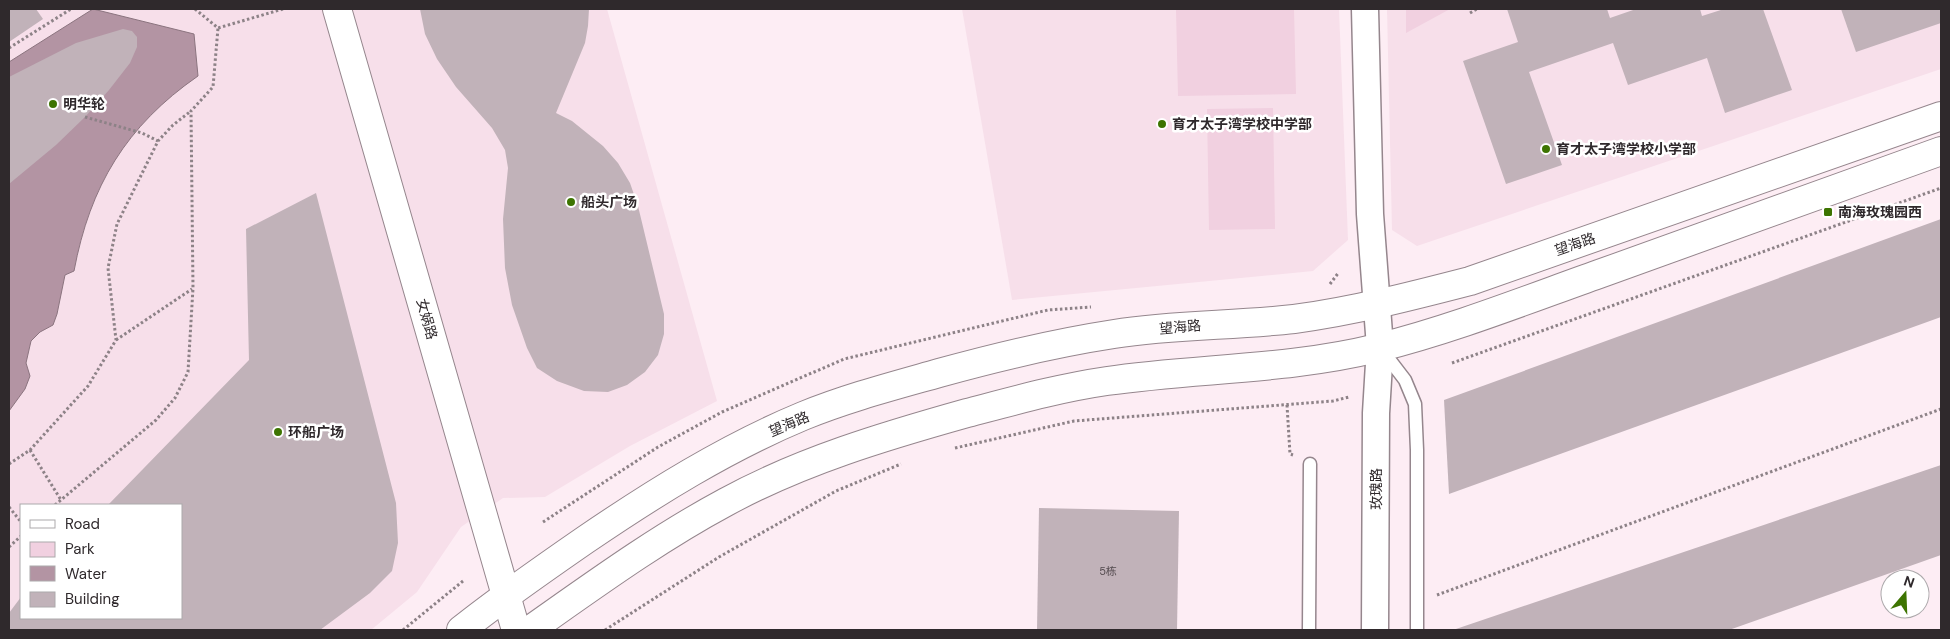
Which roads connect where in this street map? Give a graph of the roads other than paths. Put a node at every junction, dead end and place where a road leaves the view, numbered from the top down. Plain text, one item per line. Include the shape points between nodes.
1 (337, 9) edge
2 (1365, 9) edge
3 (1941, 116) edge
4 (1941, 151) edge
5 (1377, 305) junction
6 (1380, 348) junction
7 (1310, 464) road end
8 (506, 595) junction
9 (461, 630) edge
10 (516, 630) edge
11 (530, 630) edge
12 (1308, 630) edge
13 (1375, 630) edge
14 (1417, 630) edge

1 - 8 main road, 女娲路
2 - 5 street, 玫瑰路 via 1370,214
3 - 5 main road, 望海路 via 1470,281
4 - 6 main road via 1475,318
5 - 6 street, 玫瑰路
5 - 8 main road, 望海路 via 1292,319 1117,333 993,358 886,388 804,416 708,462 647,499
6 - 11 main road via 1296,364 1165,374 1062,388 900,431 828,456 728,500 612,572
6 - 13 street, 玫瑰路 via 1376,413
6 - 14 lane via 1405,380 1414,404
7 - 12 lane
8 - 9 main road, 望海路
8 - 10 main road, 女娲路

